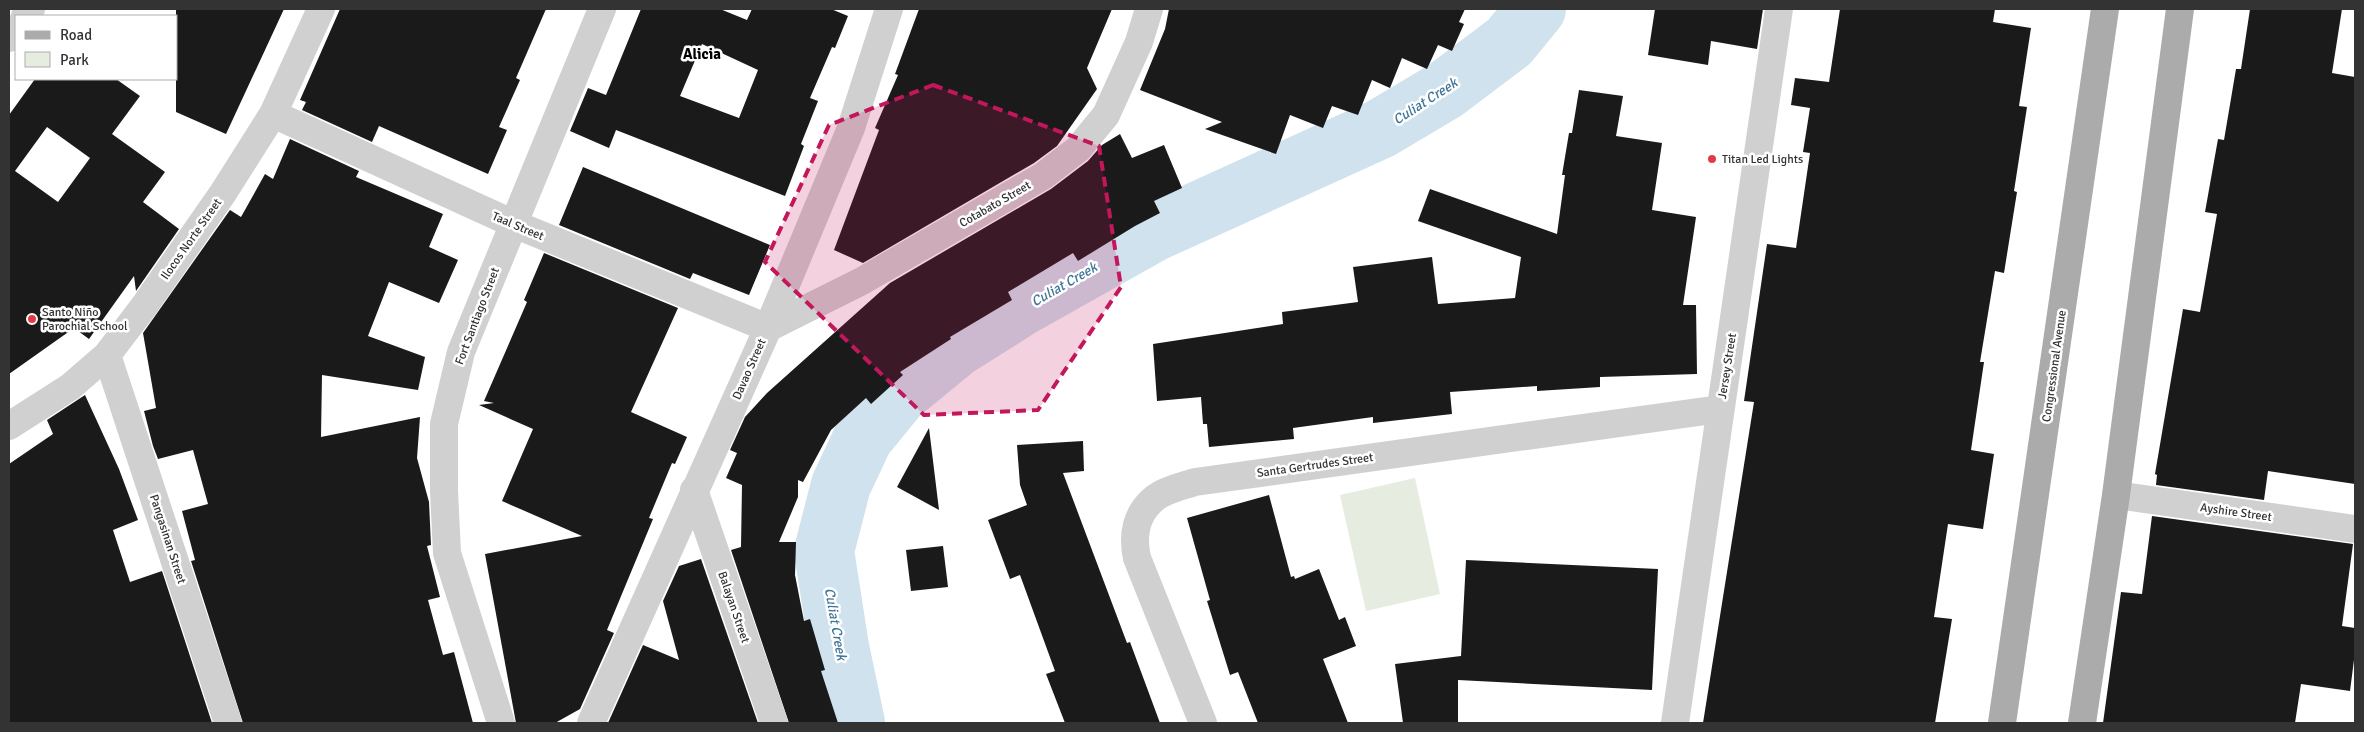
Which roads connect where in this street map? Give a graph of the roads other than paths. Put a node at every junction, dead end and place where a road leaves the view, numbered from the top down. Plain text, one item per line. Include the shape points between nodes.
1 (321, 9) edge
2 (602, 9) edge
3 (890, 9) edge
4 (1149, 9) edge
5 (1780, 9) edge
6 (2104, 9) edge
7 (2180, 9) edge
8 (273, 114) junction
9 (514, 224) junction
10 (768, 328) junction
11 (107, 355) junction
12 (1720, 409) junction
13 (9, 426) edge
14 (694, 490) junction
15 (2116, 495) junction
16 (2355, 529) edge
17 (228, 723) edge
18 (501, 723) edge
19 (590, 723) edge
20 (774, 723) edge
21 (1203, 723) edge
22 (1675, 723) edge
23 (2002, 723) edge
24 (2082, 723) edge

1 - 8 street, Ilocos Norte Street
2 - 9 street, Fort Santiago Street
3 - 10 street, Davao Street via 851,128
4 - 10 street, Cotabato Street via 1139,42 1106,115 1078,150 1043,176 862,281
5 - 12 street, Jersey Street
6 - 23 main road, Congressional Avenue
7 - 15 main road
8 - 9 street, Taal Street
8 - 11 street, Ilocos Norte Street via 195,233
9 - 10 street, Taal Street
9 - 18 street, Fort Santiago Street via 461,352 444,424 447,553
10 - 14 street, Davao Street
11 - 13 street, Ilocos Norte Street via 70,387
11 - 17 street, Pangasinan Street
12 - 21 street, Santa Gertrudes Street via 1195,482 1156,497 1144,510 1133,542
12 - 22 street, Jersey Street
14 - 19 street, Davao Street
14 - 20 street, Balayan Street
15 - 16 street, Ayshire Street
15 - 24 main road

